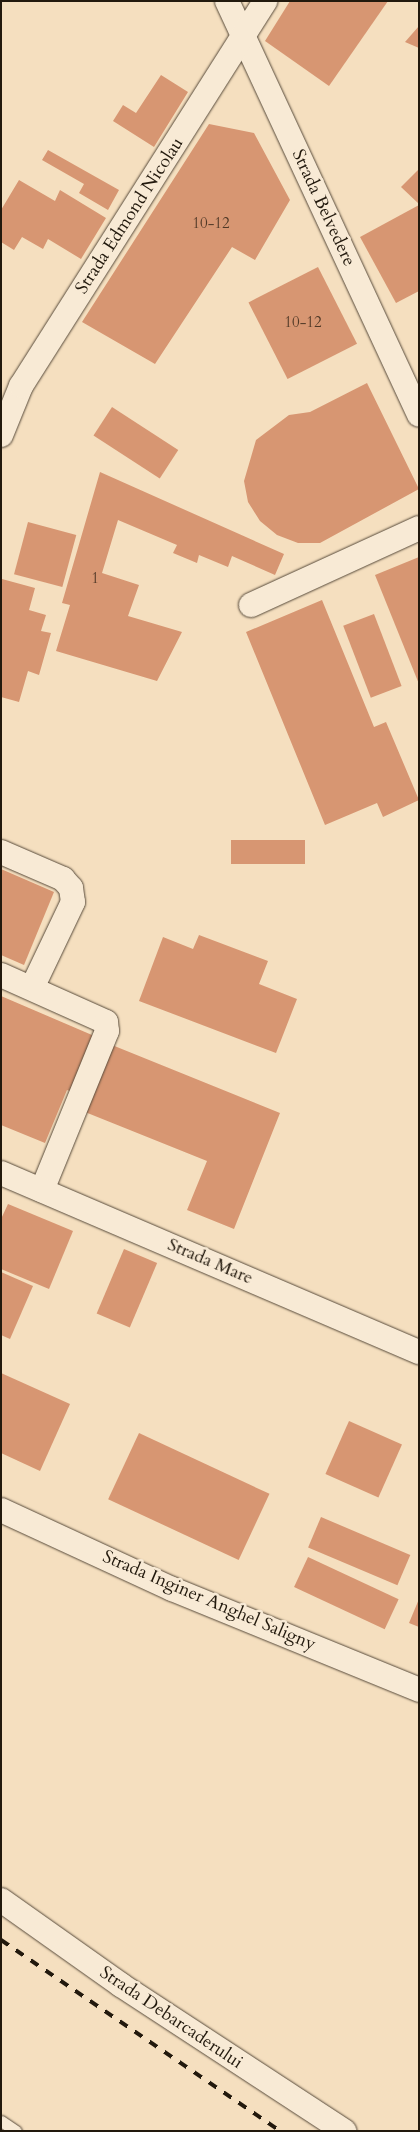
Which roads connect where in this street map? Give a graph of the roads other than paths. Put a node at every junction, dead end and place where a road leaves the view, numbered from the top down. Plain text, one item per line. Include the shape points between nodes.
1 (227, 1) edge
2 (265, 1) edge
3 (244, 37) junction
4 (419, 414) edge
5 (1, 435) edge
6 (419, 528) edge
7 (251, 605) dead end
8 (1, 852) edge
9 (1, 975) edge
10 (32, 988) junction
11 (1, 1173) edge
12 (42, 1190) junction
13 (419, 1352) edge
14 (1, 1510) edge
15 (419, 1690) edge
16 (1, 1900) edge
17 (1, 2121) edge
18 (16, 2131) edge
19 (344, 2131) edge

1 - 3 street, Strada Belvedere
2 - 3 street, Strada Edmond Nicolau
3 - 4 street, Strada Belvedere
3 - 5 street, Strada Edmond Nicolau via 21,386
6 - 7 street
8 - 10 street via 63,879 71,888 73,902
9 - 10 street
10 - 12 street via 106,1022 107,1030
11 - 12 street, Strada Mare
12 - 13 street, Strada Mare
14 - 15 street, Strada Inginer Anghel Saligny via 172,1589
16 - 19 street, Strada Debarcaderului via 137,1996
17 - 18 lane

